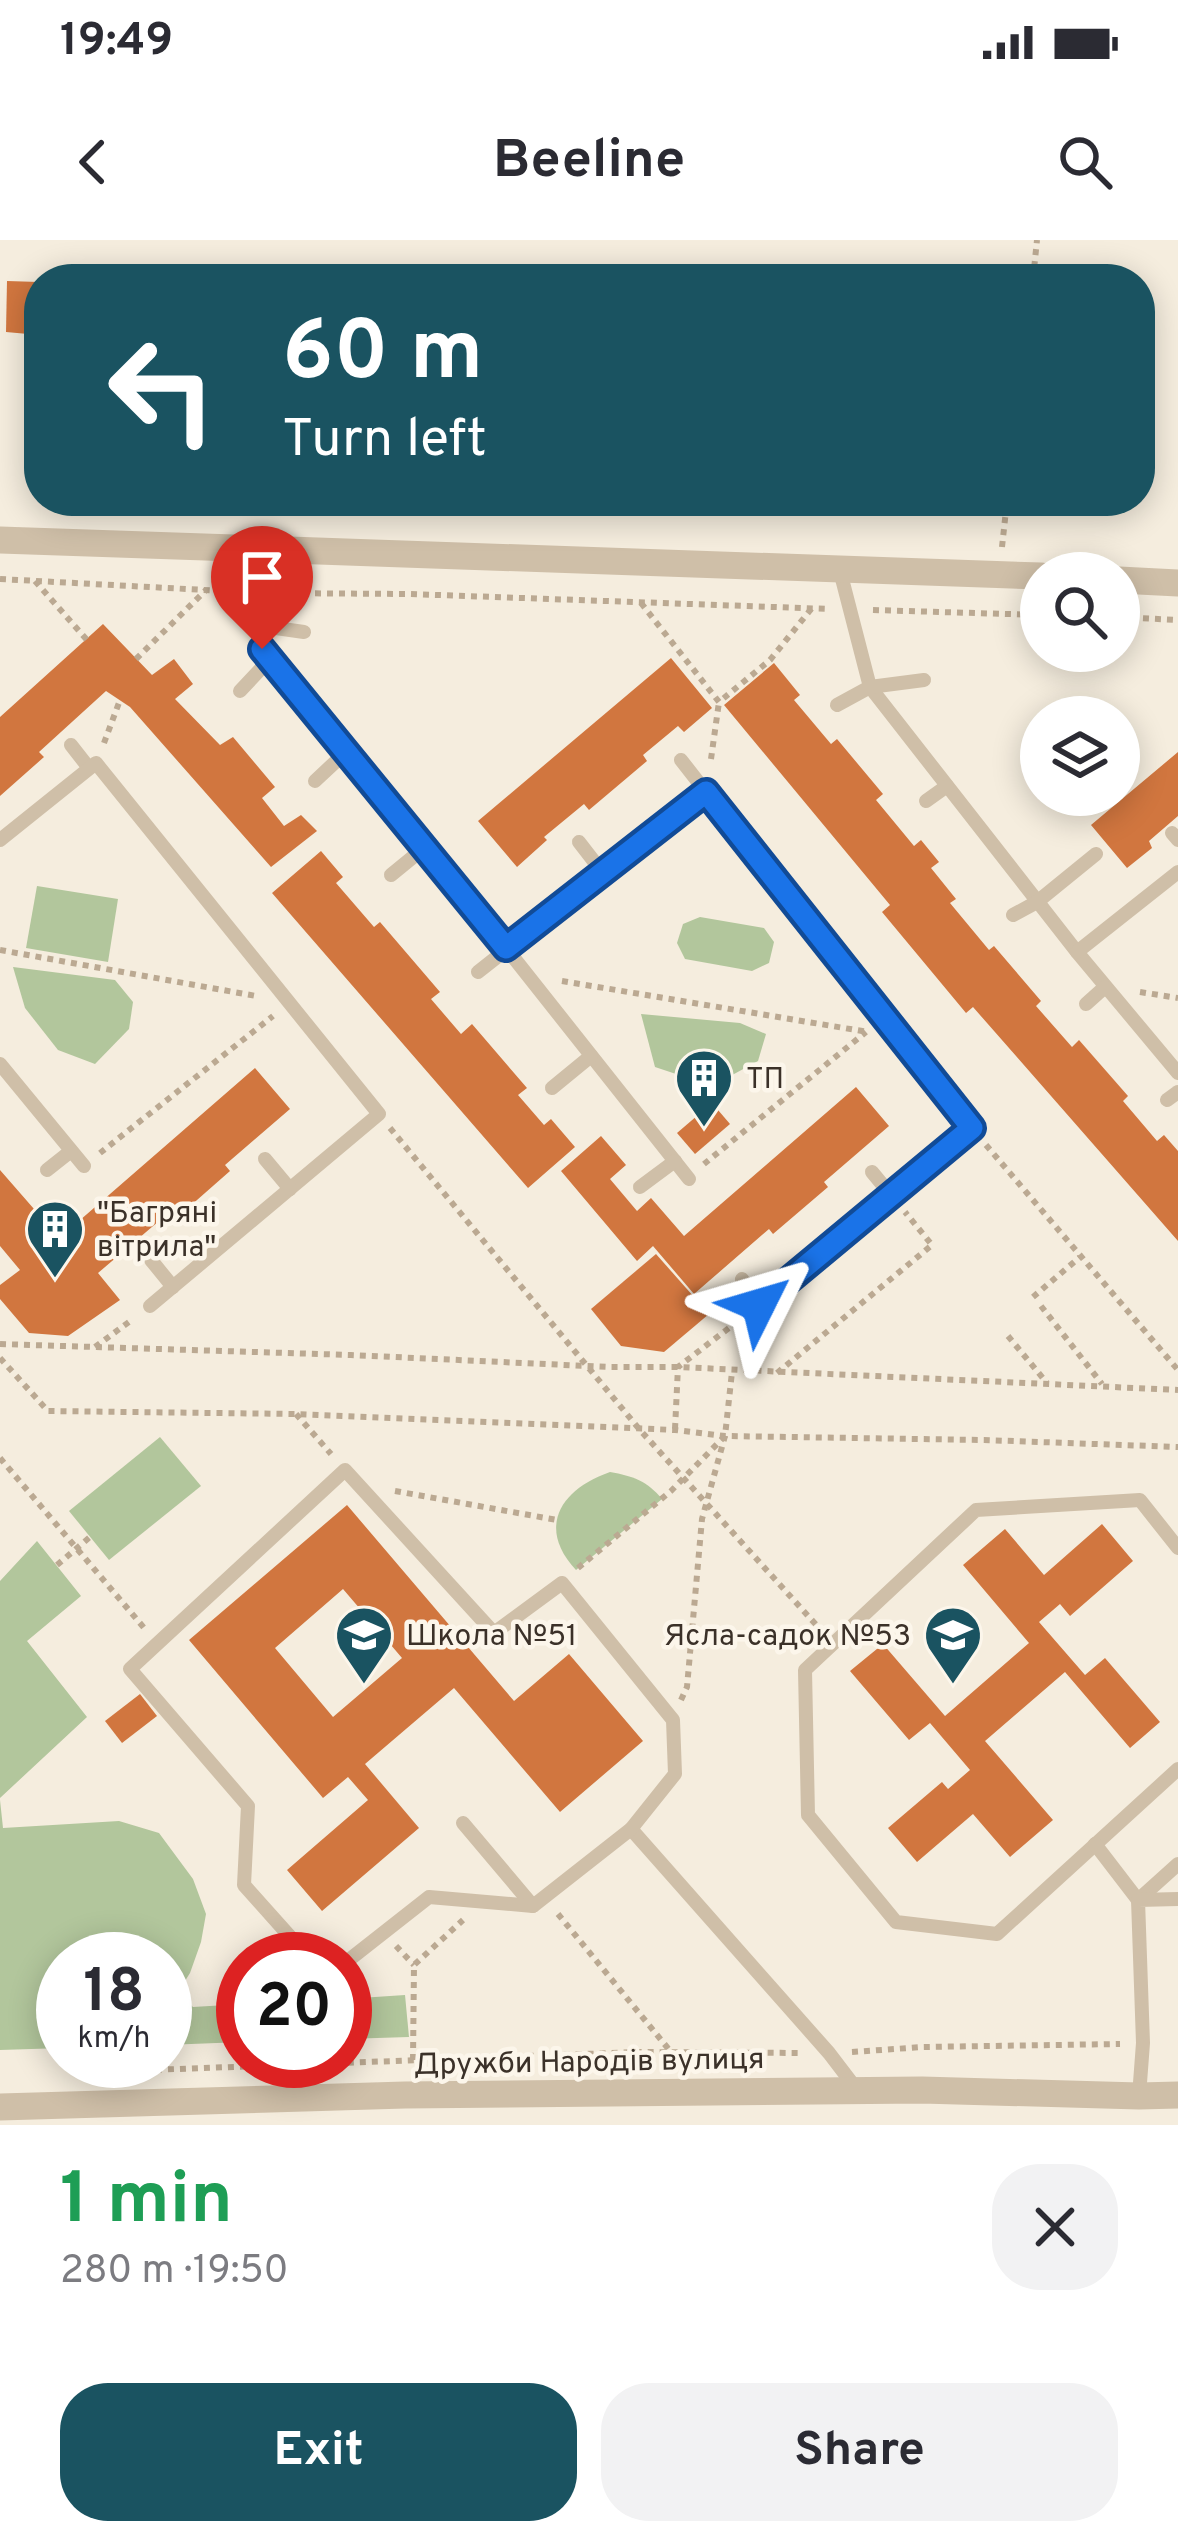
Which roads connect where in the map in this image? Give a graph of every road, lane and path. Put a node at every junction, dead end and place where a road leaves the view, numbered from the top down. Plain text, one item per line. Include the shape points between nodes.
1 (1005, 516) edge
2 (0, 540) edge
3 (232, 550) junction
4 (840, 571) junction
5 (998, 574) junction
6 (1020, 576) edge
7 (0, 579) edge
8 (35, 581) junction
9 (1140, 581) edge
10 (1178, 583) edge
11 (206, 590) junction
12 (245, 593) junction
13 (641, 603) junction
14 (812, 608) junction
15 (850, 609) junction
16 (1020, 614) edge
17 (1140, 618) edge
18 (1178, 620) edge
19 (254, 625) junction
20 (304, 632) dead end
21 (87, 640) dead end
22 (136, 659) dead end
23 (270, 659) junction
24 (924, 680) dead end
25 (870, 687) junction
26 (240, 691) dead end
27 (120, 700) dead end
28 (718, 701) junction
29 (837, 705) dead end
30 (70, 745) dead end
31 (346, 752) junction
32 (681, 760) dead end
33 (92, 765) junction
34 (315, 781) dead end
35 (947, 785) junction
36 (706, 792) junction
37 (926, 801) dead end
38 (0, 840) edge
39 (579, 842) dead end
40 (424, 848) junction
41 (1096, 854) dead end
42 (1178, 872) edge
43 (603, 873) junction
44 (392, 875) dead end
45 (1037, 902) junction
46 (1013, 915) dead end
47 (506, 948) junction
48 (0, 950) edge
49 (1077, 952) junction
50 (478, 972) dead end
51 (527, 976) junction
52 (1106, 987) junction
53 (290, 1003) junction
54 (1086, 1004) dead end
55 (867, 1032) junction
56 (901, 1038) junction
57 (591, 1056) junction
58 (0, 1064) edge
59 (1178, 1073) edge
60 (552, 1088) dead end
61 (379, 1114) junction
62 (972, 1128) junction
63 (71, 1151) junction
64 (265, 1159) dead end
65 (675, 1161) junction
66 (84, 1166) joint
67 (47, 1169) dead end
68 (872, 1172) dead end
69 (689, 1179) joint
70 (640, 1187) dead end
71 (290, 1189) junction
72 (891, 1195) junction
73 (1081, 1256) junction
74 (152, 1260) dead end
75 (742, 1279) dead end
76 (173, 1286) junction
77 (1033, 1297) dead end
78 (759, 1305) junction
79 (150, 1306) joint
80 (1041, 1306) dead end
81 (1008, 1336) dead end
82 (0, 1344) edge
83 (94, 1347) junction
84 (0, 1358) edge
85 (585, 1365) junction
86 (679, 1367) junction
87 (1178, 1370) edge
88 (732, 1371) junction
89 (777, 1373) junction
90 (1047, 1383) junction
91 (1102, 1385) junction
92 (1178, 1390) edge
93 (296, 1414) junction
94 (640, 1430) junction
95 (674, 1430) junction
96 (725, 1436) junction
97 (1178, 1447) edge
98 (0, 1458) edge
99 (345, 1470) junction
100 (684, 1479) junction
101 (358, 1484) junction
102 (706, 1503) junction
103 (557, 1520) dead end
104 (90, 1537) dead end
105 (1178, 1548) edge
106 (77, 1549) junction
107 (57, 1565) dead end
108 (562, 1582) junction
109 (158, 1644) junction
110 (833, 1644) junction
111 (673, 1720) junction
112 (1178, 1769) edge
113 (463, 1823) dead end
114 (631, 1829) junction
115 (1095, 1844) junction
116 (1178, 1864) edge
117 (1178, 1898) edge
118 (1138, 1900) junction
119 (483, 1901) junction
120 (539, 1901) junction
121 (286, 1932) edge
122 (372, 1942) edge
123 (1143, 2043) junction
124 (670, 2052) junction
125 (830, 2053) junction
126 (413, 2060) junction
127 (192, 2068) edge
128 (858, 2091) junction
129 (405, 2095) junction
130 (1178, 2095) edge
131 (1139, 2096) junction
132 (0, 2107) edge
133 (405, 2125) edge

1 - 5 path
2 - 3 street
3 - 4 street
3 - 12 lane
4 - 5 street
4 - 15 lane
5 - 6 street
7 - 8 path
8 - 11 path
8 - 21 path
9 - 10 street
11 - 12 path
11 - 22 path
12 - 13 path
12 - 19 lane
13 - 14 path
13 - 28 path
14 - 15 path
14 - 28 path via 770,660
15 - 16 path
15 - 25 lane
17 - 18 path
19 - 20 lane
19 - 23 lane
23 - 26 lane
23 - 31 lane
24 - 25 lane
25 - 29 lane
25 - 35 lane
27 - 33 path
28 - 36 path
30 - 33 lane
31 - 34 lane
31 - 40 lane
32 - 36 lane
33 - 38 lane
33 - 53 lane
35 - 37 lane
35 - 45 lane
36 - 43 lane
36 - 56 lane
39 - 43 lane
40 - 44 lane
40 - 47 lane
41 - 45 lane
42 - 49 lane
43 - 47 lane
45 - 46 lane
45 - 49 lane
47 - 50 lane
47 - 51 lane
48 - 53 path
49 - 52 lane
51 - 55 path
51 - 57 lane
52 - 54 lane
52 - 59 lane
53 - 61 lane
53 - 66 path
55 - 56 path
55 - 69 path
56 - 62 lane
57 - 60 lane
57 - 65 lane
58 - 63 lane
61 - 71 lane
61 - 85 path
62 - 72 lane
62 - 73 path
63 - 66 lane
63 - 67 lane
64 - 71 lane
65 - 69 lane
65 - 70 lane
68 - 72 lane
71 - 76 lane
72 - 78 lane
72 - 89 path via 932,1245
73 - 77 path
73 - 87 path
74 - 76 lane
75 - 78 lane
76 - 79 lane
78 - 86 path
79 - 83 path
80 - 91 path
81 - 90 path
82 - 83 path
83 - 85 path
84 - 93 path via 48,1411
85 - 86 path
85 - 94 path
86 - 88 path
86 - 95 path
88 - 89 path
88 - 96 path
89 - 90 path
90 - 91 path
91 - 92 path
93 - 94 path
93 - 99 path
94 - 95 path
94 - 100 path
95 - 96 path
96 - 97 path
96 - 100 path
96 - 102 path
98 - 106 path
99 - 101 lane
99 - 109 lane
100 - 102 path
100 - 108 path
101 - 103 path
101 - 108 lane via 494,1633
102 - 110 path
102 - 111 path via 687,1688
104 - 106 path
105 - 110 lane via 1140,1500 976,1510
106 - 107 path
106 - 109 path
108 - 111 lane
109 - 121 lane via 130,1670 248,1806 244,1885
110 - 115 lane via 805,1670 808,1815 896,1922 998,1934
111 - 114 lane via 675,1774
112 - 115 lane
113 - 120 lane
114 - 120 lane
114 - 125 lane
115 - 118 lane
116 - 118 lane
117 - 118 lane
118 - 123 lane
119 - 120 lane
119 - 122 lane via 429,1897
119 - 126 path via 414,1965
120 - 124 path
123 - 125 path
123 - 131 lane
124 - 125 path
124 - 126 path
125 - 128 lane
126 - 127 path
128 - 129 street, Дружби Народів вулиця
128 - 131 street, Дружби Народів вулиця
129 - 132 street, Дружби Народів вулиця
129 - 133 street
130 - 131 street, Дружби Народів вулиця

